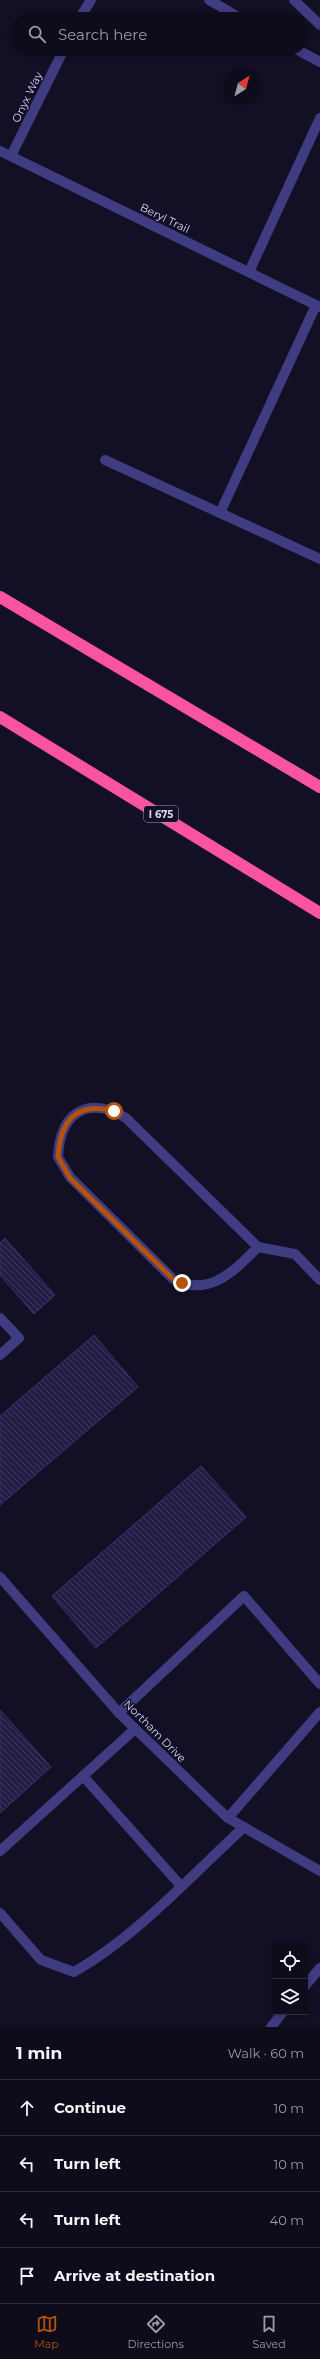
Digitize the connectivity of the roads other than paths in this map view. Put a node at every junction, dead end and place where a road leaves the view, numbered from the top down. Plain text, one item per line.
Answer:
1 (91, 0) edge
2 (209, 0) edge
3 (294, 0) edge
4 (83, 12) edge
5 (230, 12) edge
6 (306, 12) edge
7 (308, 13) edge
8 (320, 25) edge
9 (61, 56) edge
10 (308, 56) edge
11 (320, 62) edge
12 (320, 118) edge
13 (0, 151) edge
14 (11, 156) junction
15 (249, 272) junction
16 (318, 306) edge
17 (105, 460) dead end
18 (220, 513) junction
19 (320, 559) edge
20 (0, 597) edge
21 (0, 717) edge
22 (320, 787) edge
23 (320, 913) edge
24 (258, 1247) junction
25 (320, 1280) edge
26 (0, 1318) edge
27 (0, 1355) edge
28 (0, 1577) edge
29 (320, 1684) edge
30 (119, 1712) junction
31 (320, 1712) edge
32 (135, 1729) junction
33 (83, 1776) junction
34 (228, 1818) junction
35 (244, 1827) junction
36 (0, 1851) edge
37 (320, 1871) edge
38 (181, 1886) junction
39 (0, 1913) edge
40 (320, 1968) edge
41 (308, 1982) edge
42 (281, 2015) edge
43 (271, 2027) edge

1 - 4 street
2 - 5 street
3 - 6 street
7 - 8 street
9 - 14 street, Onyx Way
10 - 11 street
12 - 15 street
13 - 14 street, Beryl Trail
14 - 15 street, Beryl Trail
15 - 16 street, Beryl Trail
16 - 18 street
17 - 18 street
18 - 19 street
20 - 22 highway
21 - 23 highway, I 675
24 - 24 street
24 - 25 street
26 - 27 street
28 - 30 street, Northam Drive
29 - 30 street
30 - 32 street, Northam Drive
31 - 34 street
32 - 33 street
32 - 34 street, Northam Drive
33 - 36 street
33 - 38 street
34 - 35 street, Northam Drive
35 - 37 street, Northam Drive
35 - 38 street
38 - 39 street
40 - 41 street
42 - 43 street

